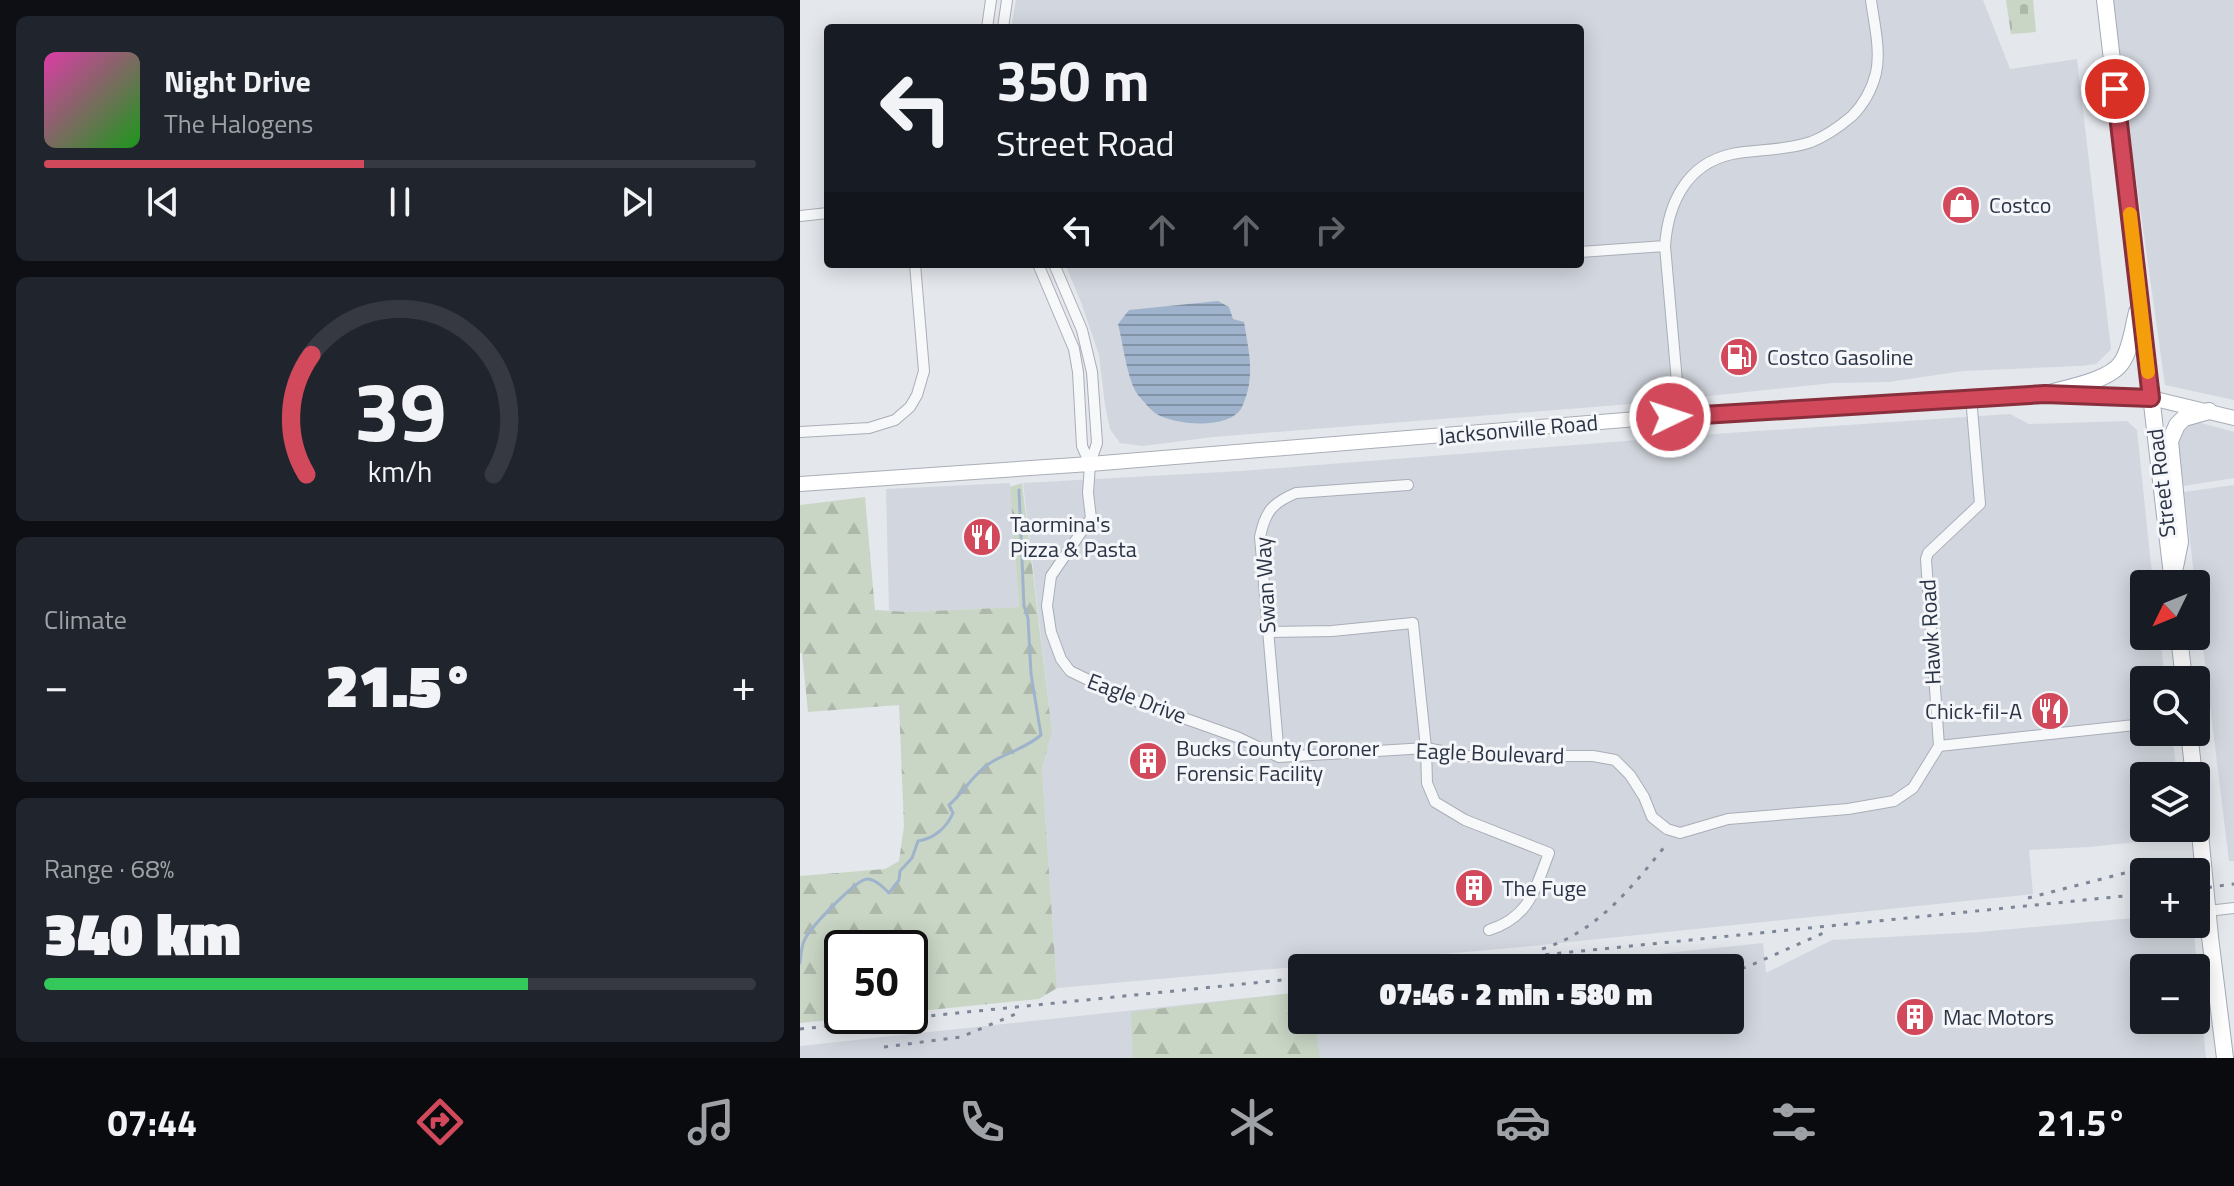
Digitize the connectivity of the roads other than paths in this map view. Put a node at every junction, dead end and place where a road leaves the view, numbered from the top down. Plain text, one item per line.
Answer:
1 (991, 0) edge
2 (1007, 0) edge
3 (1871, 0) edge
4 (2105, 0) edge
5 (988, 24) edge
6 (1004, 24) edge
7 (824, 213) edge
8 (800, 216) edge
9 (1665, 246) junction
10 (1584, 252) edge
11 (915, 268) edge
12 (1040, 268) edge
13 (1056, 268) edge
14 (2140, 299) junction
15 (2045, 394) junction
16 (1971, 397) junction
17 (2151, 398) junction
18 (2209, 411) junction
19 (1680, 416) junction
20 (2234, 418) edge
21 (800, 432) edge
22 (1090, 464) junction
23 (800, 484) edge
24 (1408, 485) dead end
25 (2172, 570) edge
26 (2175, 570) edge
27 (1267, 632) junction
28 (2130, 726) edge
29 (1939, 746) junction
30 (1426, 748) junction
31 (1279, 757) junction
32 (2234, 908) edge
33 (2210, 911) edge
34 (2210, 928) edge
35 (1489, 930) dead end
36 (2225, 1058) edge

1 - 5 street
2 - 6 street
3 - 9 street
4 - 14 main road, Street Road
7 - 8 street
9 - 10 street
9 - 19 street
11 - 21 street
12 - 22 street
13 - 22 street
14 - 15 main road
14 - 17 main road, Street Road
15 - 16 main road, Jacksonville Road
15 - 17 main road, Jacksonville Road
16 - 19 main road, Jacksonville Road
16 - 29 street, Hawk Road
17 - 18 main road, Jacksonville Road
17 - 25 main road, Street Road
18 - 20 main road, Jacksonville Road
18 - 26 main road
19 - 22 main road, Jacksonville Road
22 - 23 main road, Jacksonville Road
22 - 31 street, Eagle Drive
24 - 27 street, Swan Way
27 - 30 street
27 - 31 street, Swan Way
28 - 29 street
29 - 30 street, Eagle Boulevard
30 - 31 street, Eagle Boulevard
30 - 35 street
32 - 33 street
34 - 36 main road

